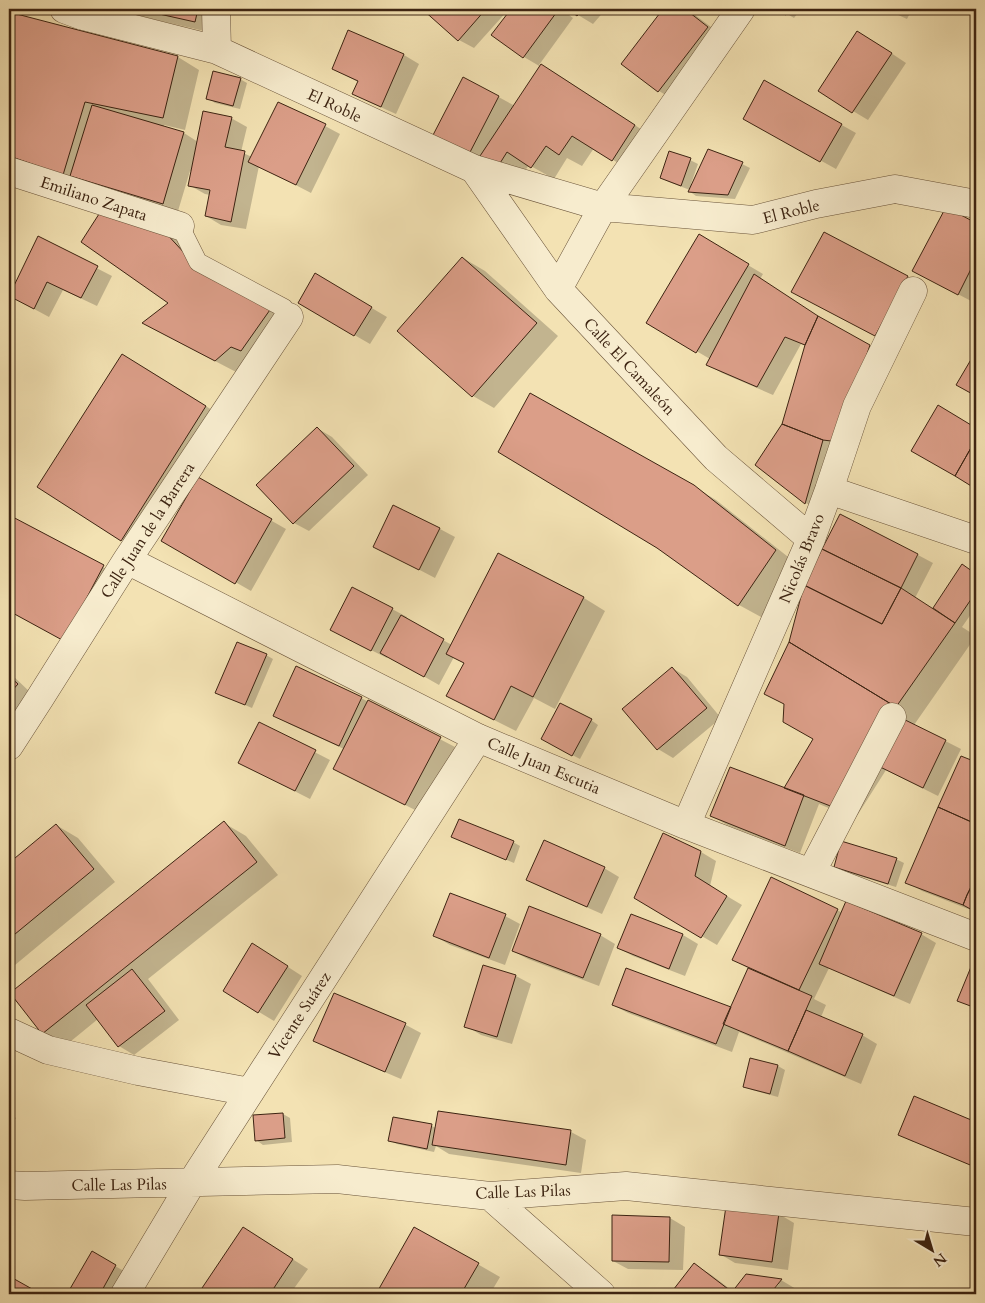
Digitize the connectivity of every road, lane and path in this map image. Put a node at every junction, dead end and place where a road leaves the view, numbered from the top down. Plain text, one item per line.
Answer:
1 (64, 9) edge
2 (216, 9) edge
3 (732, 12) edge
4 (217, 50) junction
5 (474, 170) junction
6 (9, 171) edge
7 (976, 204) edge
8 (603, 207) junction
9 (180, 226) joint
10 (558, 289) junction
11 (913, 291) dead end
12 (289, 317) joint
13 (829, 490) junction
14 (811, 539) junction
15 (976, 540) edge
16 (127, 560) junction
17 (892, 717) dead end
18 (478, 738) junction
19 (9, 746) edge
20 (686, 825) junction
21 (811, 873) junction
22 (976, 937) edge
23 (9, 1032) edge
24 (250, 1092) junction
25 (192, 1182) junction
26 (9, 1185) edge
27 (490, 1196) junction
28 (976, 1222) edge
29 (125, 1294) edge
30 (601, 1294) edge

1 - 4 street, El Roble
2 - 4 street
3 - 8 street
4 - 5 street, El Roble
5 - 8 street, El Roble
5 - 10 street, Calle El Camaleón
6 - 9 street, Emiliano Zapata
7 - 8 street, El Roble
8 - 10 street
9 - 12 lane
10 - 14 street, Calle El Camaleón
11 - 13 street, Nicolás Bravo
12 - 16 street, Calle Juan de la Barrera
13 - 14 street, Nicolás Bravo
13 - 15 street
14 - 20 street, Nicolás Bravo
16 - 18 street, Calle Juan Escutia
16 - 19 street, Calle Juan de la Barrera
17 - 21 street
18 - 20 street, Calle Juan Escutia
18 - 24 street, Vicente Suárez
20 - 21 street, Calle Juan Escutia
21 - 22 street, Calle Juan Escutia
23 - 24 street
24 - 25 street, Vicente Suárez
25 - 26 street, Calle Las Pilas
25 - 27 street, Calle Las Pilas
25 - 29 street, Vicente Suárez
27 - 28 street, Calle Las Pilas
27 - 30 street

